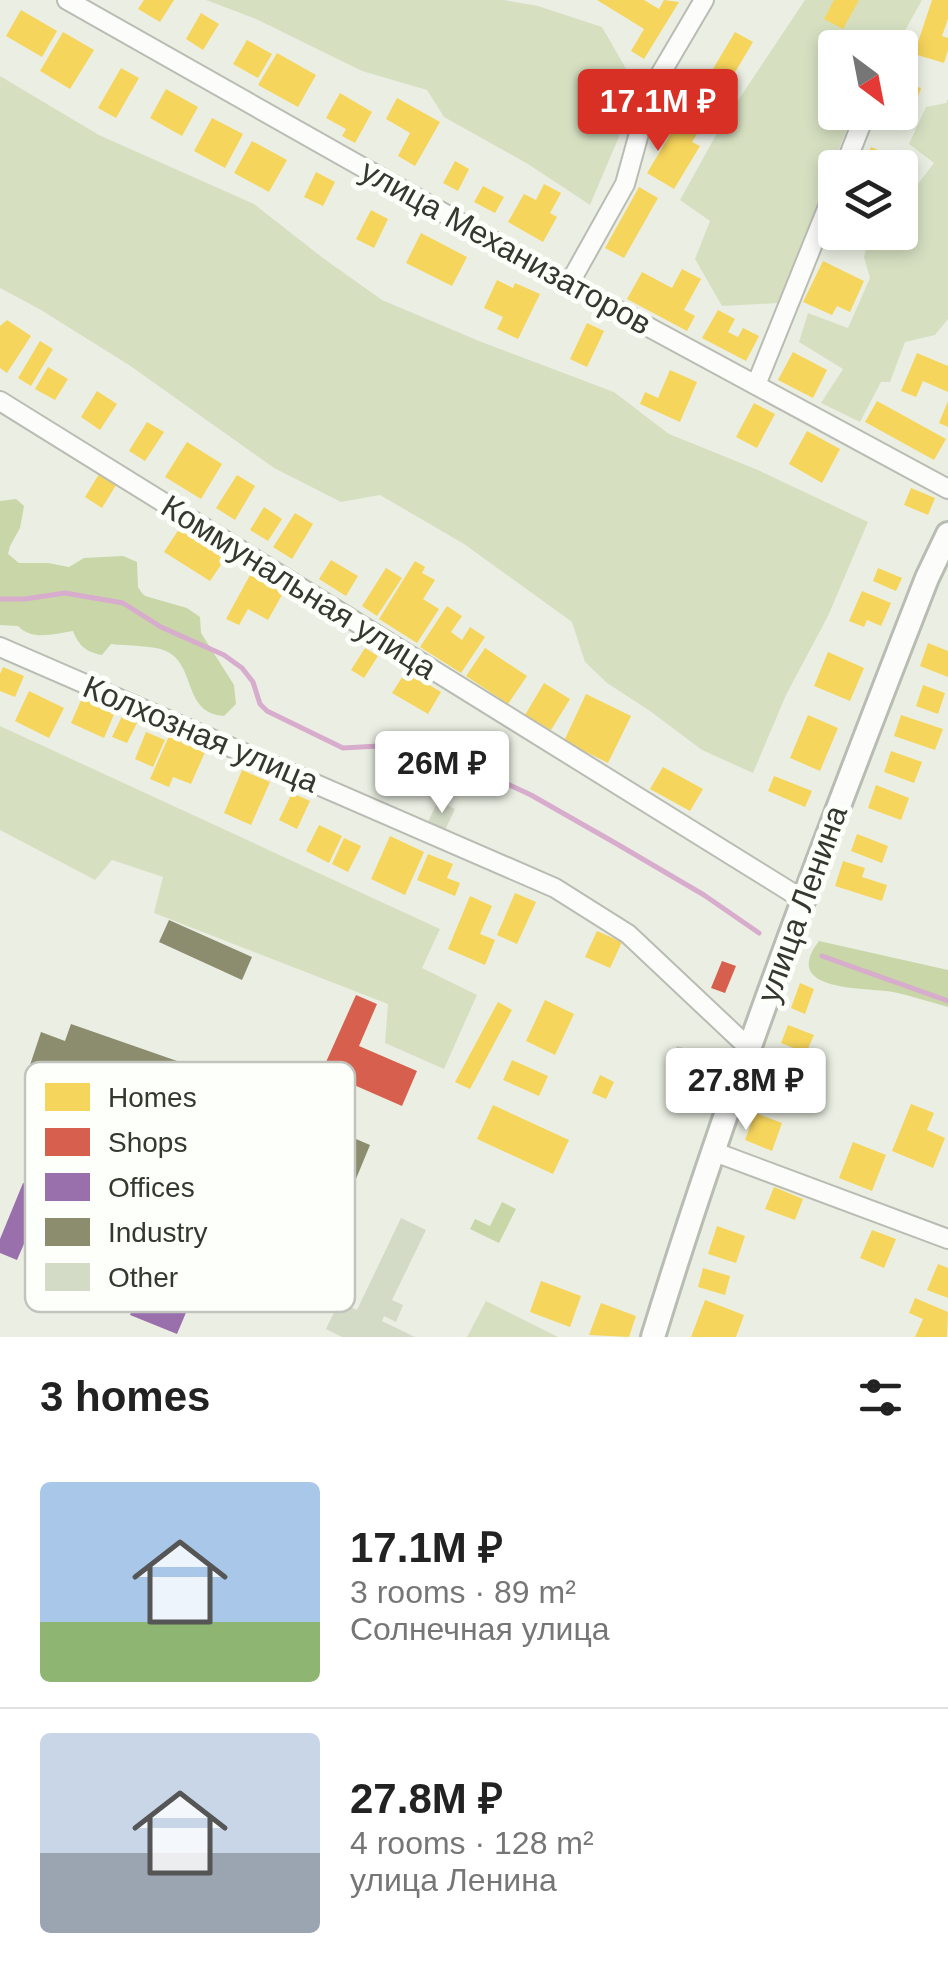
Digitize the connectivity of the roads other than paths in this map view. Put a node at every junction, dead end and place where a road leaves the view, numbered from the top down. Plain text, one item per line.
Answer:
1 (67, 0) edge
2 (704, 0) edge
3 (818, 232) edge
4 (570, 284) junction
5 (756, 385) junction
6 (0, 401) edge
7 (948, 489) edge
8 (948, 534) edge
9 (0, 647) edge
10 (802, 900) junction
11 (749, 1048) junction
12 (712, 1151) junction
13 (948, 1240) edge
14 (653, 1337) edge

1 - 4 street, улица Механизаторов
2 - 4 street
3 - 5 street
4 - 5 street, улица Механизаторов
5 - 7 street, улица Механизаторов
6 - 10 street, Коммунальная улица
8 - 10 street, улица Ленина
9 - 11 street, Колхозная улица
10 - 11 street, улица Ленина
11 - 12 street, улица Ленина
12 - 13 street
12 - 14 street, улица Ленина

